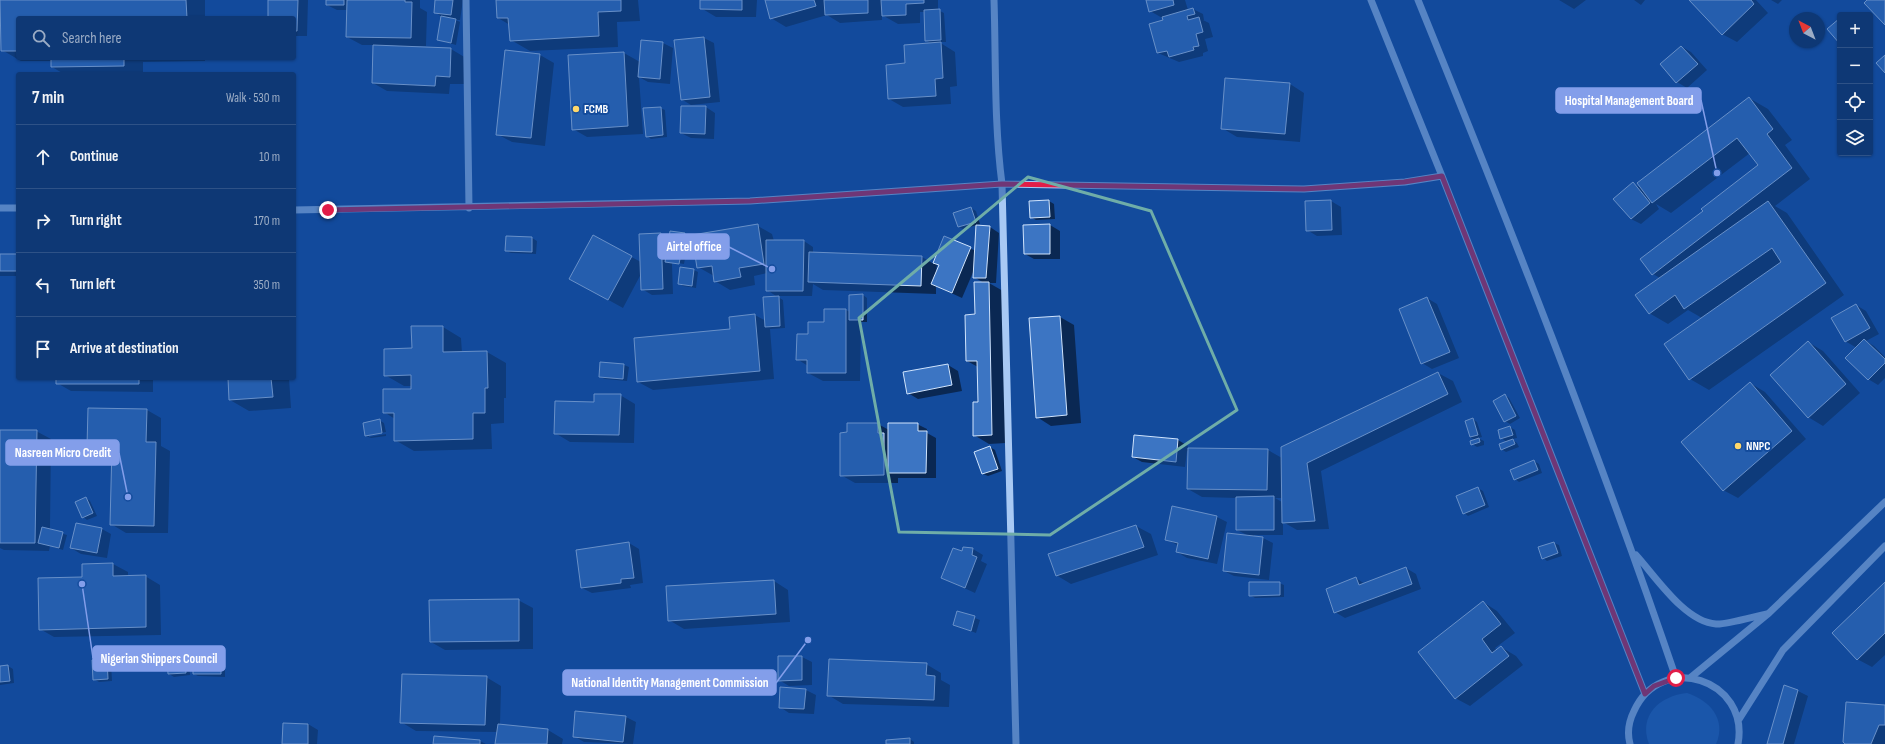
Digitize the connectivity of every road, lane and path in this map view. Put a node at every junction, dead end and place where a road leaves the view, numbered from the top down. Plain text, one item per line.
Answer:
1 (466, 0) edge
2 (994, 0) edge
3 (1371, 0) edge
4 (1418, 0) edge
5 (1442, 176) junction
6 (1002, 184) junction
7 (0, 208) edge
8 (16, 208) edge
9 (468, 208) junction
10 (296, 210) edge
11 (1885, 502) edge
12 (1885, 546) edge
13 (1634, 552) junction
14 (1769, 613) junction
15 (1676, 678) junction
16 (1690, 678) junction
17 (1645, 694) junction
18 (1738, 721) junction
19 (1629, 743) edge
20 (1016, 744) edge
21 (1738, 744) edge

1 - 9 street
2 - 6 street
3 - 5 street
4 - 13 street
5 - 6 street
5 - 17 street
6 - 9 street
6 - 20 street
7 - 8 street
9 - 10 street
11 - 14 street
12 - 18 street
13 - 14 street
13 - 15 street
14 - 16 street
15 - 16 street
15 - 17 street
16 - 18 street
17 - 19 street
18 - 21 street

